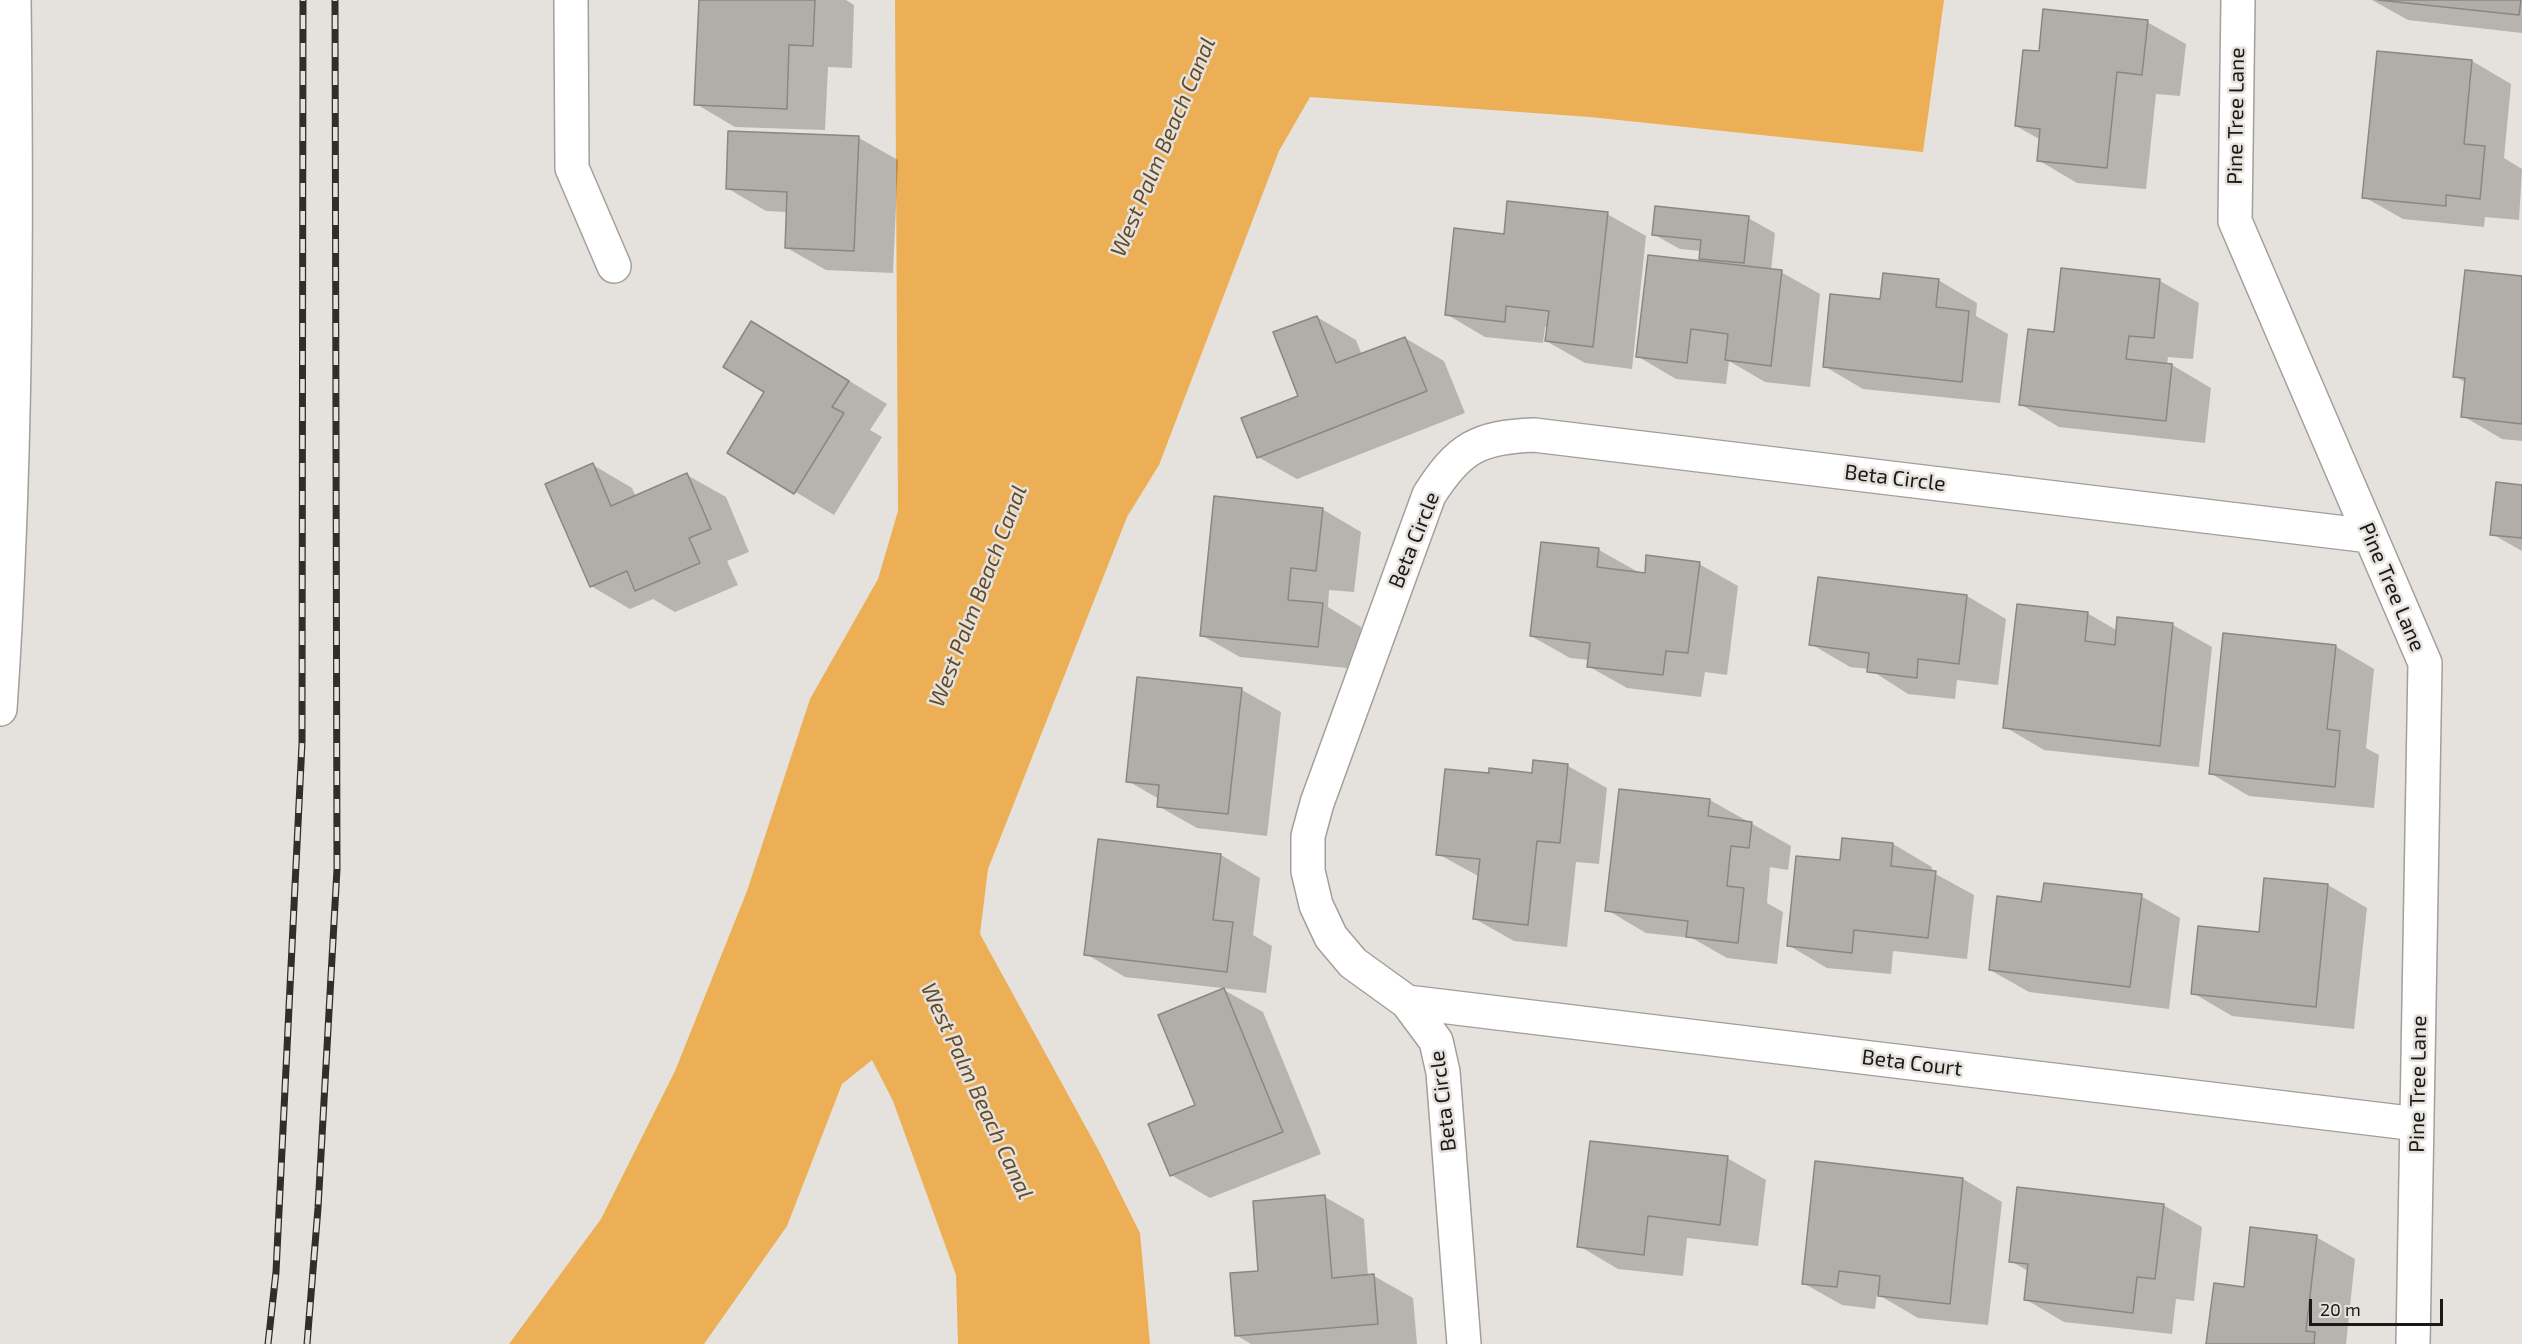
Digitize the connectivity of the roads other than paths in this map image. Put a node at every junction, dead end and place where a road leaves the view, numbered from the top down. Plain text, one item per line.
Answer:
1 (14, 0) edge
2 (571, 0) edge
3 (2238, 0) edge
4 (614, 266) dead end
5 (2370, 536) junction
6 (0, 709) edge
7 (1407, 1002) junction
8 (2417, 1124) junction
9 (1464, 1344) edge
10 (2413, 1344) edge

1 - 6 main road
2 - 4 main road
3 - 5 main road, Pine Tree Lane
5 - 7 main road, Beta Circle
5 - 8 main road, Pine Tree Lane
7 - 8 main road, Beta Court
7 - 9 main road, Beta Circle
8 - 10 main road, Pine Tree Lane

